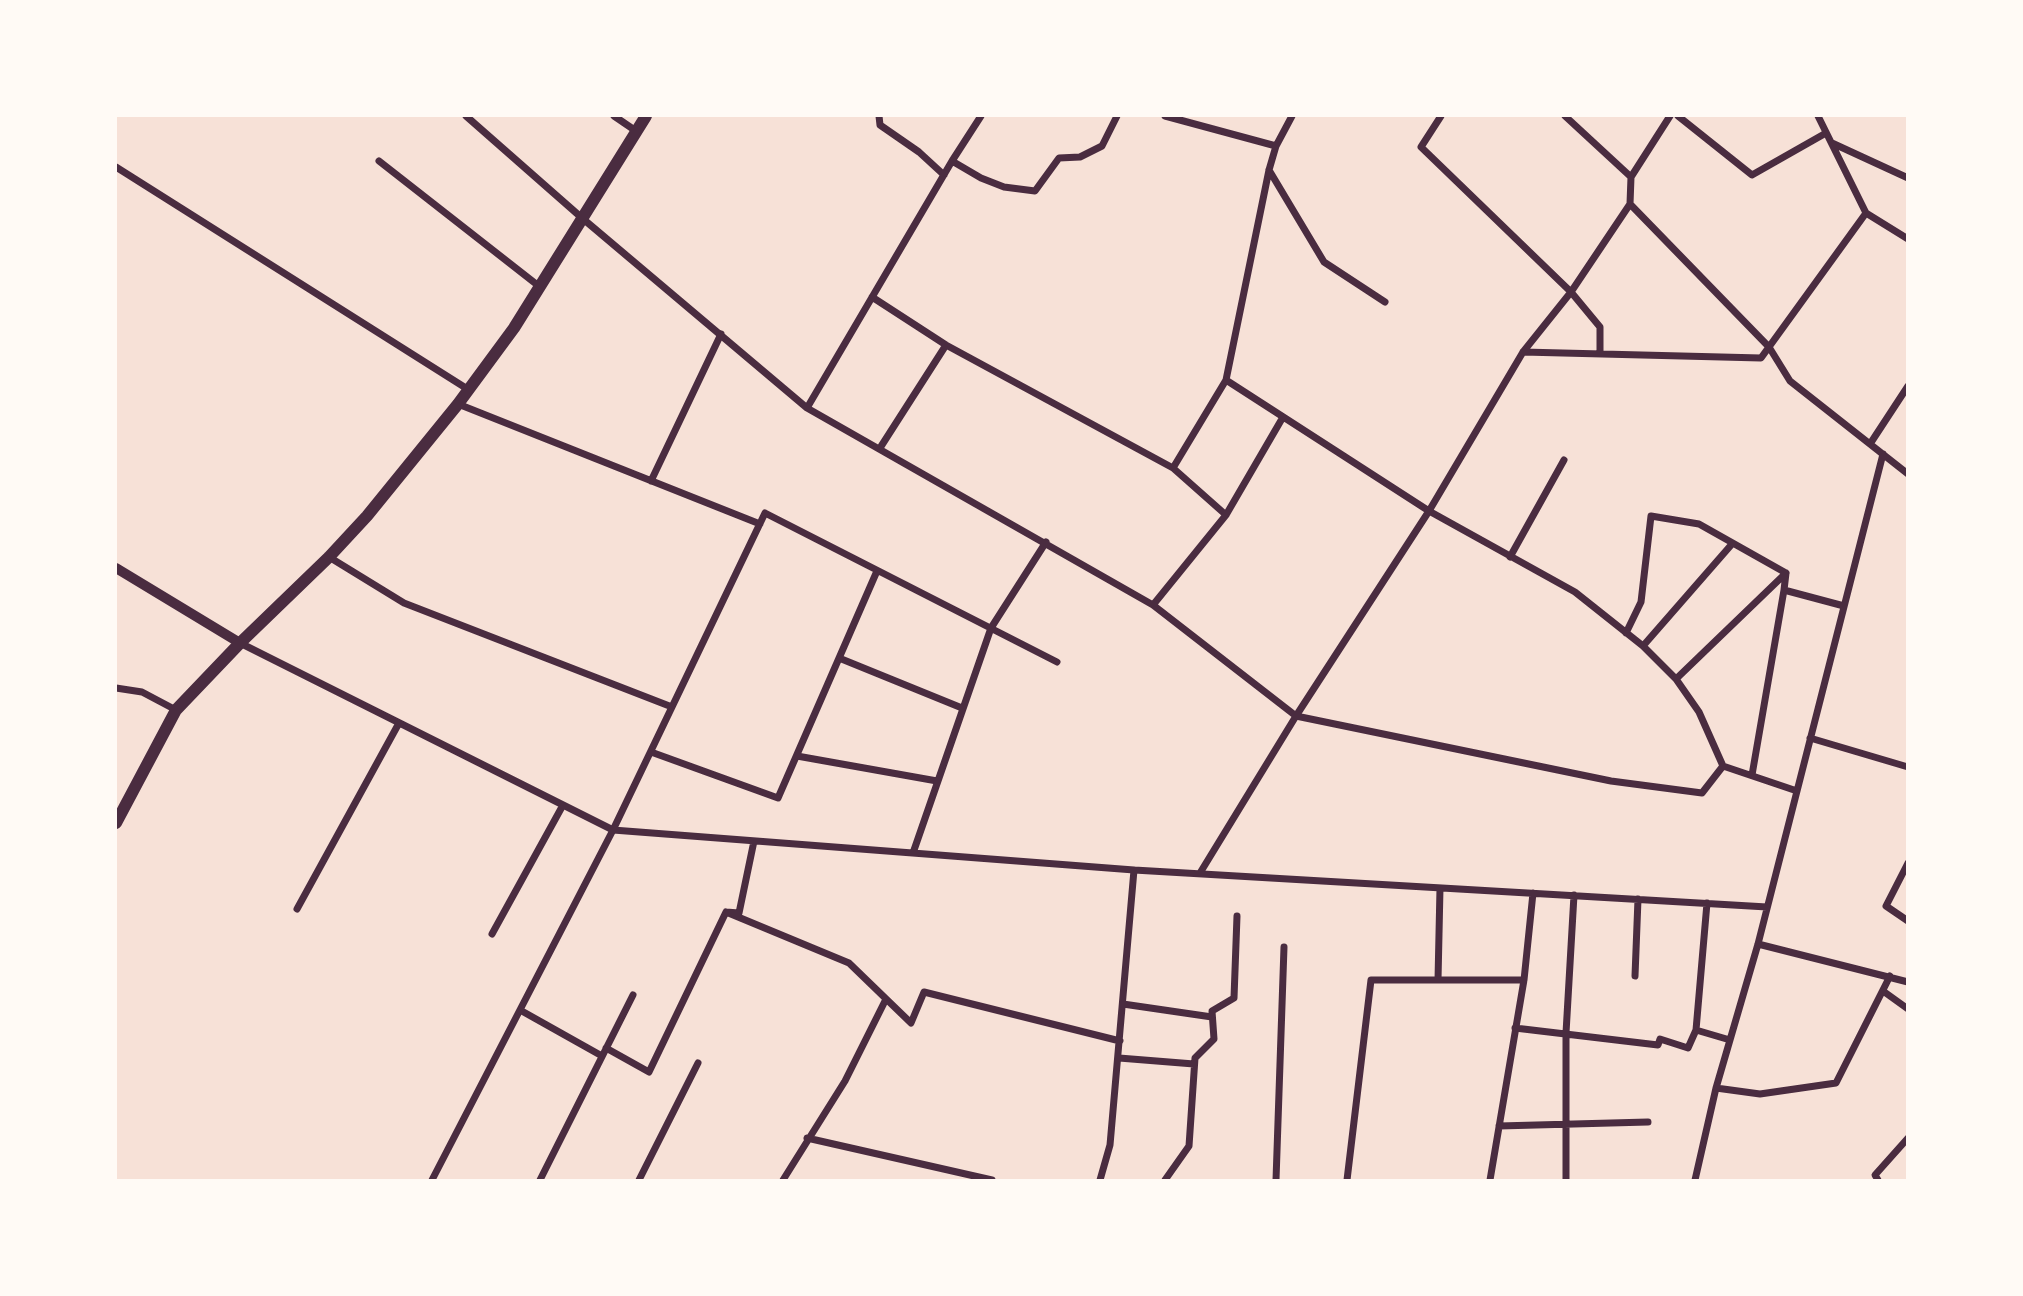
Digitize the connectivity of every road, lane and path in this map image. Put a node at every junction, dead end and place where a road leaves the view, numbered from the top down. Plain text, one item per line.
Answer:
1 (466, 116) edge
2 (614, 116) edge
3 (646, 116) edge
4 (879, 116) edge
5 (981, 116) edge
6 (1117, 116) edge
7 (1165, 116) edge
8 (1292, 116) edge
9 (1441, 116) edge
10 (1565, 116) edge
11 (1670, 116) edge
12 (1678, 116) edge
13 (1818, 116) edge
14 (636, 131) junction
15 (1826, 133) junction
16 (1831, 142) junction
17 (1276, 146) junction
18 (379, 161) dead end
19 (952, 161) junction
20 (116, 167) edge
21 (1269, 170) junction
22 (944, 174) junction
23 (1631, 177) junction
24 (1908, 178) edge
25 (1630, 204) junction
26 (1866, 213) junction
27 (582, 218) junction
28 (1908, 239) edge
29 (540, 287) junction
30 (1571, 292) junction
31 (872, 296) junction
32 (1385, 302) dead end
33 (721, 334) junction
34 (946, 345) junction
35 (1769, 348) junction
36 (1523, 352) junction
37 (1600, 354) junction
38 (1226, 380) junction
39 (1908, 386) edge
40 (469, 390) junction
41 (458, 404) junction
42 (807, 408) junction
43 (1283, 417) junction
44 (1870, 444) junction
45 (880, 448) junction
46 (1883, 454) junction
47 (1564, 460) dead end
48 (1172, 468) junction
49 (1908, 474) edge
50 (651, 481) junction
51 (1429, 511) junction
52 (1226, 515) junction
53 (760, 524) junction
54 (1046, 542) junction
55 (1732, 544) junction
56 (1510, 556) junction
57 (329, 557) junction
58 (116, 568) edge
59 (877, 570) junction
60 (1786, 573) junction
61 (1784, 590) junction
62 (1153, 605) junction
63 (1844, 606) junction
64 (990, 628) junction
65 (1626, 633) junction
66 (240, 643) junction
67 (1643, 646) junction
68 (839, 658) junction
69 (1057, 662) dead end
70 (1676, 680) junction
71 (116, 688) edge
72 (672, 707) junction
73 (962, 708) junction
74 (176, 710) junction
75 (1296, 716) junction
76 (399, 723) junction
77 (1810, 738) junction
78 (651, 752) junction
79 (797, 756) junction
80 (1723, 766) junction
81 (1908, 768) edge
82 (1752, 775) junction
83 (937, 781) junction
84 (1797, 791) junction
85 (563, 805) junction
86 (116, 823) edge
87 (613, 830) junction
88 (754, 841) junction
89 (914, 853) junction
90 (1908, 863) edge
91 (1134, 870) junction
92 (1200, 873) junction
93 (1440, 888) junction
94 (1533, 893) junction
95 (1574, 895) junction
96 (1639, 899) junction
97 (1707, 903) junction
98 (1767, 907) junction
99 (297, 909) dead end
100 (726, 912) junction
101 (1237, 916) dead end
102 (1908, 921) edge
103 (492, 934) dead end
104 (1758, 944) junction
105 (1284, 947) dead end
106 (1635, 976) dead end
107 (1890, 976) junction
108 (1438, 980) junction
109 (1524, 981) junction
110 (1908, 982) edge
111 (1883, 991) junction
112 (632, 995) dead end
113 (886, 999) junction
114 (1123, 1004) junction
115 (1908, 1009) edge
116 (520, 1010) junction
117 (1212, 1017) junction
118 (1515, 1028) junction
119 (1696, 1030) junction
120 (1566, 1033) junction
121 (1730, 1040) junction
122 (1120, 1041) junction
123 (604, 1052) junction
124 (1119, 1058) junction
125 (698, 1063) dead end
126 (1194, 1064) junction
127 (1716, 1088) junction
128 (1648, 1122) dead end
129 (1566, 1124) junction
130 (1499, 1126) junction
131 (807, 1138) junction
132 (1908, 1138) edge
133 (432, 1181) edge
134 (540, 1181) edge
135 (639, 1181) edge
136 (783, 1181) edge
137 (992, 1181) edge
138 (1100, 1181) edge
139 (1165, 1181) edge
140 (1276, 1181) edge
141 (1347, 1181) edge
142 (1490, 1181) edge
143 (1566, 1181) edge
144 (1695, 1181) edge
145 (1878, 1181) edge

1 - 27 street
2 - 14 street
3 - 14 main road
4 - 22 street
5 - 19 street
6 - 19 street
7 - 17 street
8 - 17 street
9 - 30 street
10 - 23 street
11 - 23 street
12 - 15 street
13 - 15 street
14 - 27 main road
15 - 16 street
16 - 24 street
16 - 26 street
17 - 21 street
18 - 29 street
19 - 22 street
20 - 40 street
21 - 32 street
21 - 38 street
22 - 31 street
23 - 25 street
25 - 30 street
25 - 35 street
26 - 28 street
26 - 35 street
27 - 29 main road
27 - 33 street
29 - 40 main road
30 - 36 street
30 - 37 street
31 - 34 street
31 - 42 street
33 - 42 street
33 - 50 street
34 - 45 street
34 - 48 street
35 - 37 street
35 - 44 street
36 - 37 street
36 - 51 street
38 - 43 street
38 - 48 street
39 - 44 street
40 - 41 main road
41 - 50 street
41 - 57 main road
42 - 45 street
43 - 51 street
43 - 52 street
44 - 46 street
45 - 54 street
46 - 49 street
46 - 63 street
47 - 56 street
48 - 52 street
50 - 53 street
51 - 56 street
51 - 75 street
52 - 62 street
53 - 59 street
53 - 72 street
54 - 62 street
54 - 64 street
55 - 60 street
55 - 65 street
55 - 67 street
56 - 65 street
57 - 66 main road
57 - 72 street
58 - 66 street
59 - 64 street
59 - 68 street
60 - 61 street
60 - 70 street
61 - 63 street
61 - 82 street
62 - 75 street
63 - 77 street
64 - 69 street
64 - 73 street
65 - 67 street
66 - 74 main road
66 - 76 street
67 - 70 street
68 - 73 street
68 - 79 street
70 - 80 street
71 - 74 street
72 - 78 street
73 - 83 street
74 - 86 main road
75 - 80 street
75 - 92 street
76 - 85 street
76 - 99 street
77 - 81 street
77 - 84 street
78 - 79 street
78 - 87 street
79 - 83 street
80 - 82 street
82 - 84 street
83 - 89 street
84 - 98 street
85 - 87 street
85 - 103 street
87 - 88 street
87 - 116 street
88 - 89 street
88 - 100 street
89 - 91 street
90 - 102 street
91 - 92 street
91 - 114 street
92 - 93 street
93 - 94 street
93 - 108 street
94 - 95 street
94 - 109 street
95 - 96 street
95 - 120 street
96 - 97 street
96 - 106 street
97 - 98 street
97 - 119 street
98 - 104 street
100 - 113 street
100 - 123 street
101 - 117 street
104 - 107 street
104 - 121 street
105 - 140 street
107 - 110 street
107 - 111 street
108 - 109 street
108 - 141 street
109 - 118 street
111 - 115 street
111 - 127 street
112 - 123 street
113 - 122 street
113 - 131 street
114 - 117 street
114 - 122 street
116 - 123 street
116 - 133 street
117 - 126 street
118 - 120 street
118 - 130 street
119 - 120 street
119 - 121 street
120 - 129 street
121 - 127 street
122 - 124 street
123 - 134 street
124 - 126 street
124 - 138 street
125 - 135 street
126 - 139 street
127 - 144 street
128 - 129 street
129 - 130 street
129 - 143 street
130 - 142 street
131 - 136 street
131 - 137 street
132 - 145 street

